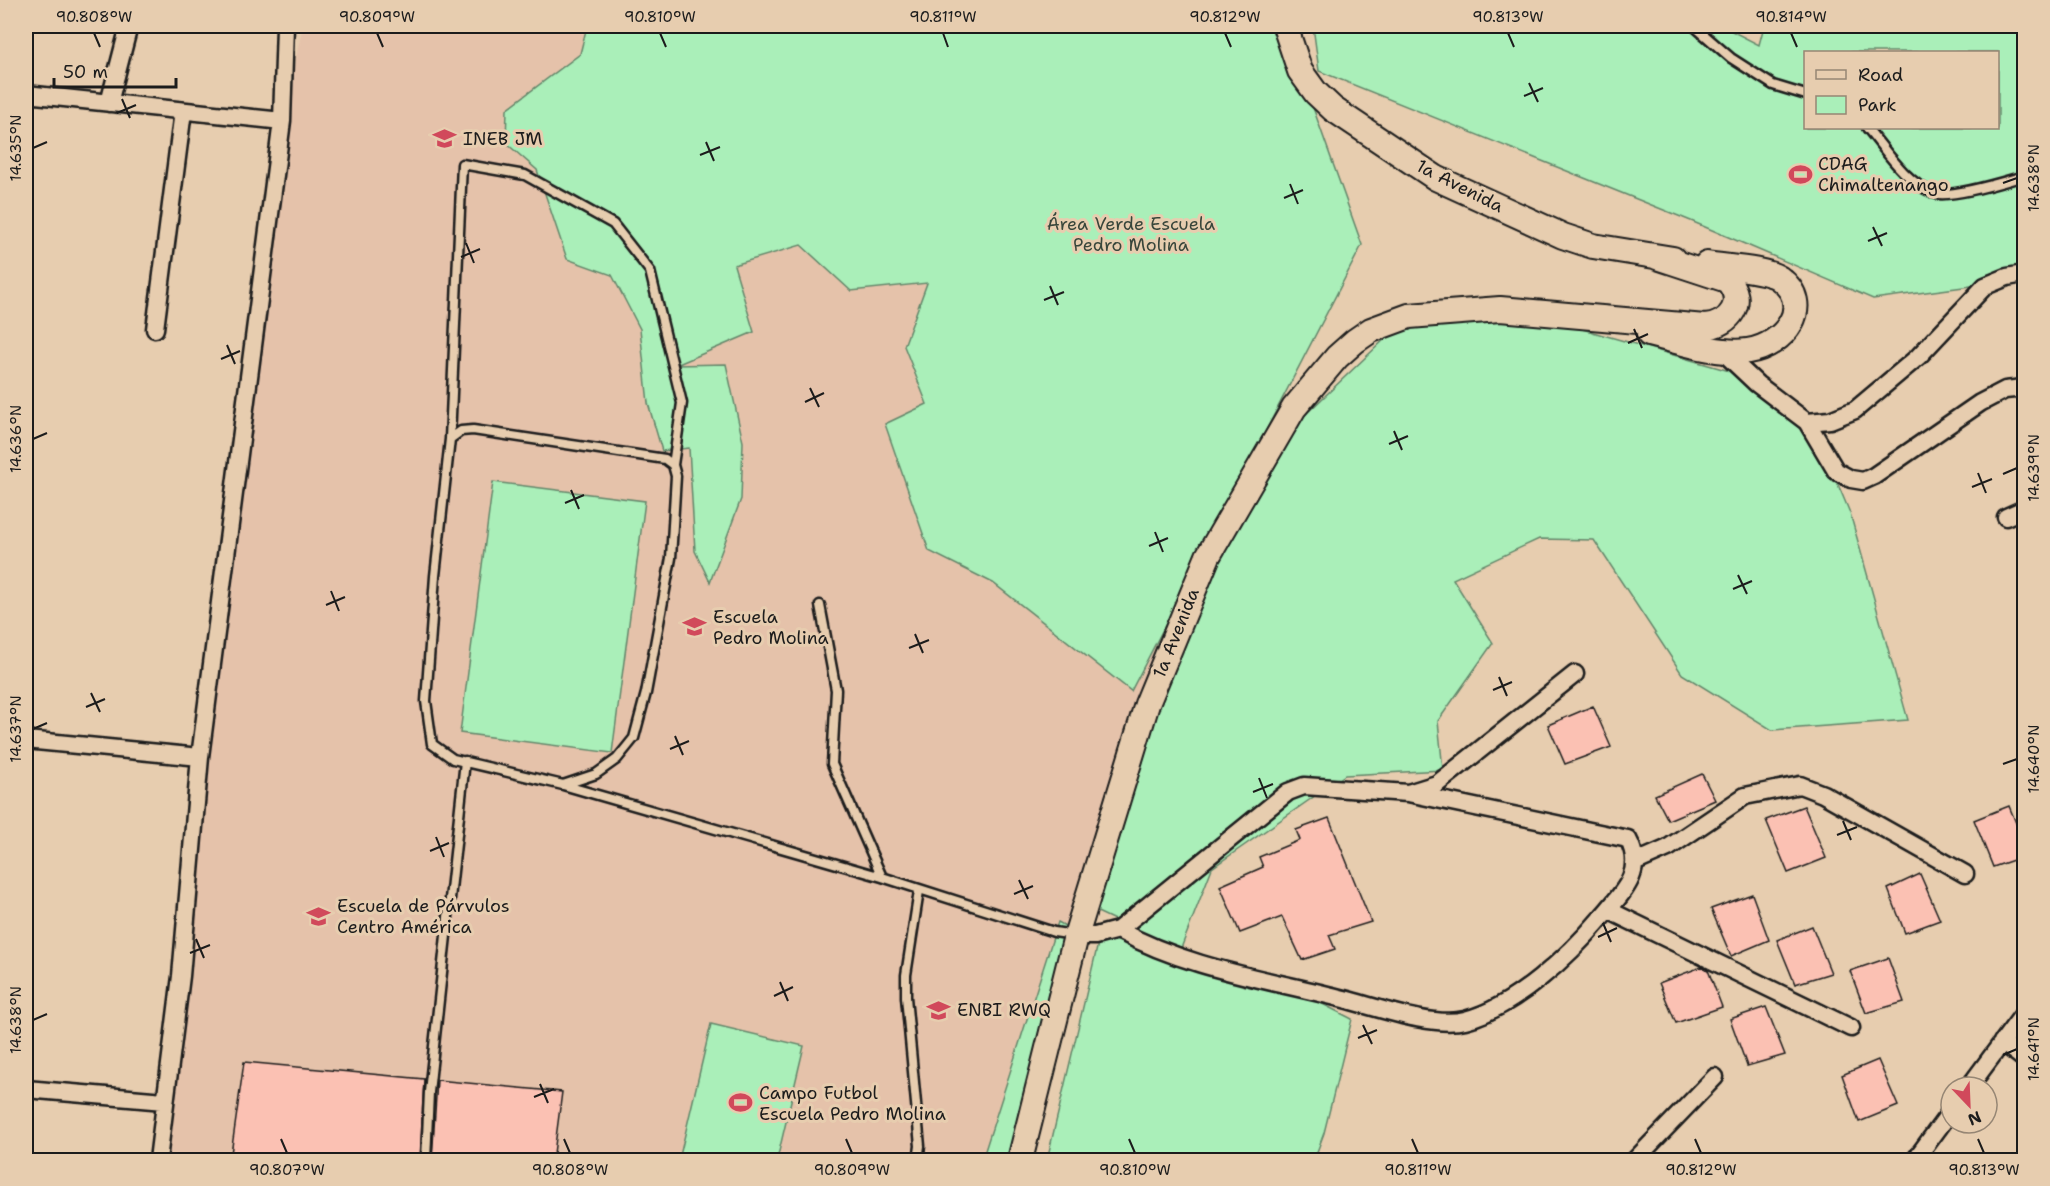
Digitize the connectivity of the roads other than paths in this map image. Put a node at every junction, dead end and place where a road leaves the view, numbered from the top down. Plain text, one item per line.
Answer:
1 (129, 26) edge
2 (285, 26) edge
3 (1285, 26) edge
4 (1694, 26) edge
5 (26, 94) edge
6 (1804, 94) edge
7 (109, 103) junction
8 (183, 111) junction
9 (282, 121) junction
10 (1868, 129) edge
11 (2025, 176) edge
12 (1657, 257) junction
13 (2025, 274) edge
14 (1554, 314) junction
15 (155, 329) dead end
16 (1721, 350) junction
17 (2025, 388) edge
18 (1807, 422) junction
19 (450, 439) junction
20 (673, 465) junction
21 (2025, 509) edge
22 (2006, 517) dead end
23 (820, 605) dead end
24 (1575, 674) dead end
25 (26, 740) edge
26 (200, 757) junction
27 (465, 761) junction
28 (563, 785) junction
29 (1408, 793) junction
30 (1634, 862) junction
31 (1965, 874) dead end
32 (882, 877) junction
33 (919, 891) junction
34 (1608, 910) junction
35 (1118, 930) junction
36 (1076, 936) junction
37 (2025, 1013) edge
38 (1851, 1028) dead end
39 (2002, 1042) junction
40 (2025, 1059) edge
41 (1978, 1075) edge
42 (1715, 1077) dead end
43 (26, 1089) edge
44 (165, 1101) junction
45 (1939, 1128) edge
46 (158, 1161) edge
47 (426, 1161) edge
48 (918, 1161) edge
49 (1020, 1161) edge
50 (1635, 1161) edge
51 (1915, 1161) edge

1 - 7 street
2 - 9 street
3 - 12 main road, 1a Avenida
4 - 6 lane
5 - 7 street
7 - 8 street
8 - 9 street
8 - 15 street
9 - 26 street
10 - 11 lane
12 - 14 main road, 1a Avenida
12 - 16 main road, 1a Avenida
13 - 18 street
14 - 16 main road, 1a Avenida
14 - 36 main road, 1a Avenida
16 - 18 street
17 - 18 street
19 - 20 lane
19 - 20 lane
19 - 27 lane
20 - 28 lane
21 - 22 street
23 - 32 lane
24 - 29 street
25 - 26 street
26 - 44 street
27 - 28 lane
27 - 47 lane
28 - 32 lane
29 - 30 street
29 - 35 street
30 - 31 street
30 - 34 street
32 - 33 lane
33 - 36 lane
33 - 48 lane
34 - 35 street
34 - 38 street
35 - 36 street
36 - 49 main road, 1a Avenida
37 - 39 street
39 - 40 street
39 - 41 street
42 - 50 street
43 - 44 street
44 - 46 street
45 - 51 street

